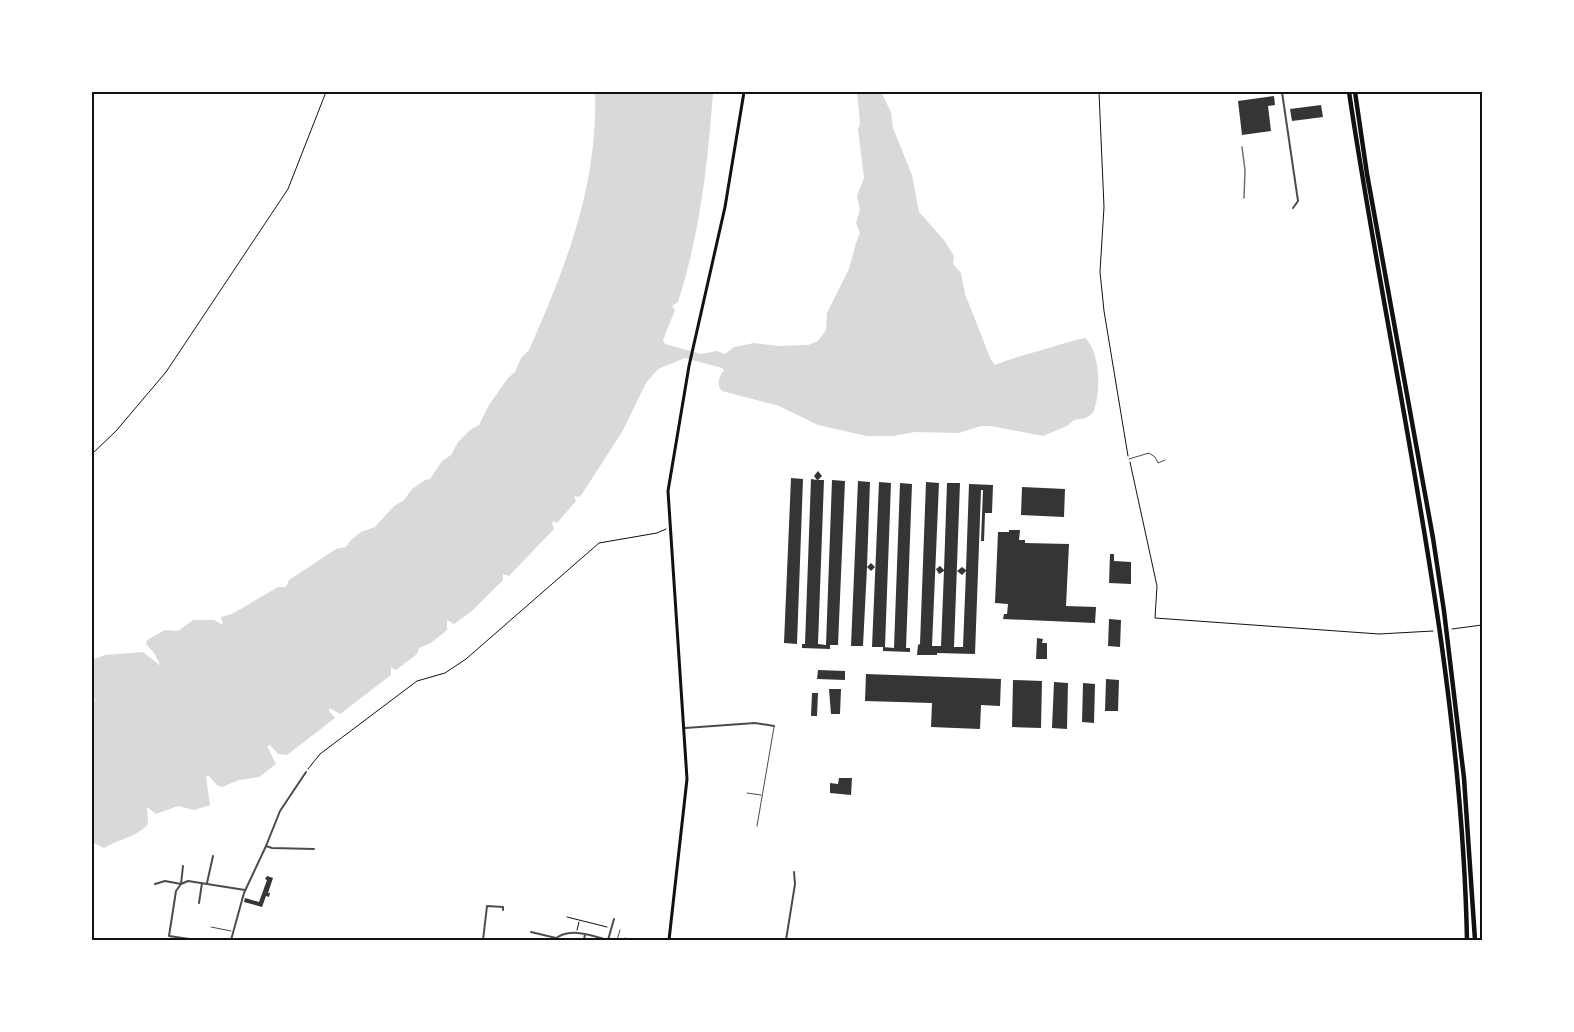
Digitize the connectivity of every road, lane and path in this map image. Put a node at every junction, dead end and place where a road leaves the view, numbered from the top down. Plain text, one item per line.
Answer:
1 (326, 92) edge
2 (744, 92) edge
3 (1099, 92) edge
4 (1282, 92) edge
5 (1349, 92) edge
6 (1355, 92) edge
7 (1293, 208) dead end
8 (92, 454) edge
9 (1129, 459) junction
10 (1165, 460) dead end
11 (668, 529) junction
12 (1482, 625) edge
13 (1456, 628) dead end
14 (1431, 631) dead end
15 (774, 726) joint
16 (683, 728) junction
17 (306, 772) joint
18 (747, 793) dead end
19 (763, 796) junction
20 (758, 826) dead end
21 (266, 846) junction
22 (314, 849) dead end
23 (213, 856) dead end
24 (183, 866) dead end
25 (794, 872) dead end
26 (202, 883) junction
27 (155, 884) dead end
28 (181, 884) junction
29 (207, 884) junction
30 (245, 890) junction
31 (199, 903) dead end
32 (502, 910) dead end
33 (567, 916) dead end
34 (579, 920) junction
35 (614, 920) dead end
36 (211, 927) dead end
37 (612, 928) junction
38 (620, 930) dead end
39 (233, 931) junction
40 (531, 932) dead end
41 (576, 932) junction
42 (585, 934) junction
43 (555, 939) edge
44 (196, 940) edge
45 (231, 940) edge
46 (483, 940) edge
47 (584, 940) edge
48 (608, 940) edge
49 (617, 940) edge
50 (669, 940) edge
51 (786, 940) edge
52 (1467, 940) edge
53 (1475, 940) edge

1 - 8 path
2 - 11 main road
3 - 9 path
4 - 7 street
5 - 52 highway
6 - 53 highway
9 - 10 lane
9 - 14 path
11 - 16 main road
11 - 17 path
12 - 13 path
15 - 16 street
15 - 19 lane
16 - 50 main road
17 - 21 street
18 - 19 lane
19 - 20 lane
21 - 22 street
21 - 30 street
23 - 29 street
24 - 28 street
25 - 51 street
26 - 28 street
26 - 29 street
26 - 31 street
27 - 28 street
28 - 44 street
29 - 30 street
30 - 39 street
32 - 46 street
33 - 34 path
34 - 37 path
34 - 41 path
35 - 37 street
36 - 39 lane
37 - 48 street
38 - 49 lane
39 - 45 street
40 - 43 street
41 - 42 street
41 - 43 street
42 - 47 street
42 - 48 street

